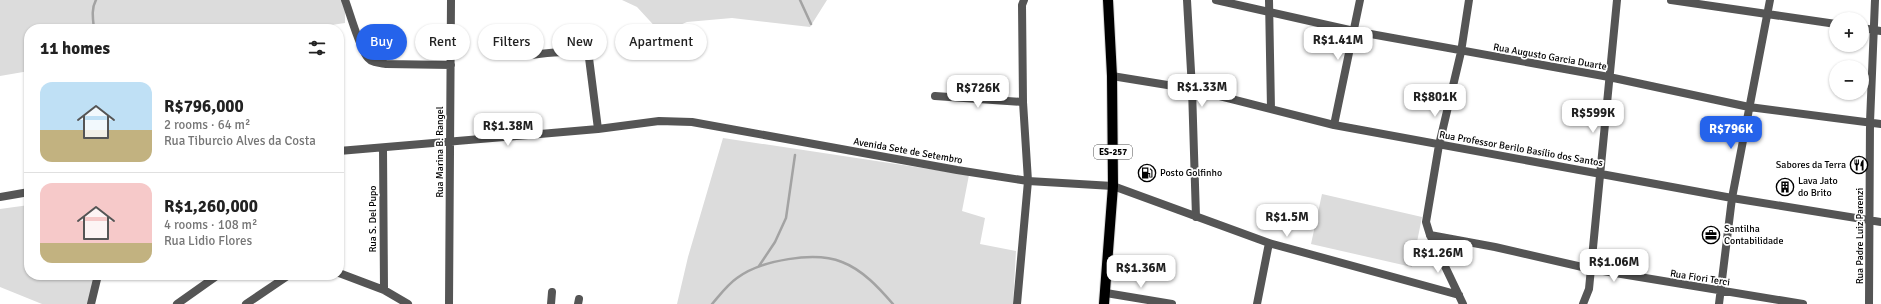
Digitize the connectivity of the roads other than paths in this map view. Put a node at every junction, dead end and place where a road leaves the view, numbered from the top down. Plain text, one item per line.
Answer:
1 (345, 0) edge
2 (451, 0) edge
3 (1024, 0) edge
4 (1108, 0) edge
5 (1187, 0) edge
6 (1216, 0) edge
7 (1269, 0) edge
8 (1360, 0) edge
9 (1469, 0) edge
10 (1617, 0) edge
11 (1671, 0) edge
12 (1770, 0) edge
13 (1875, 0) edge
14 (1269, 13) junction
15 (1768, 13) junction
16 (1829, 23) edge
17 (1878, 30) edge
18 (1354, 31) junction
19 (1461, 52) junction
20 (544, 54) edge
21 (451, 65) junction
22 (1112, 76) junction
23 (1608, 77) junction
24 (1192, 89) junction
25 (935, 96) dead end
26 (1023, 102) junction
27 (1749, 107) junction
28 (1271, 109) junction
29 (1870, 122) junction
30 (1881, 124) edge
31 (1334, 126) junction
32 (598, 129) junction
33 (451, 142) junction
34 (1439, 144) junction
35 (383, 148) junction
36 (344, 151) edge
37 (1599, 174) junction
38 (1028, 180) junction
39 (1113, 186) junction
40 (24, 193) edge
41 (0, 197) edge
42 (1732, 198) junction
43 (1196, 216) junction
44 (1870, 221) junction
45 (1881, 222) edge
46 (1430, 235) junction
47 (1269, 243) junction
48 (1591, 269) junction
49 (344, 275) edge
50 (97, 280) edge
51 (211, 280) edge
52 (282, 280) edge
53 (384, 290) junction
54 (1721, 291) junction
55 (552, 292) dead end
56 (1106, 294) junction
57 (1459, 295) junction
58 (91, 304) edge
59 (179, 304) edge
60 (246, 304) edge
61 (408, 304) edge
62 (449, 304) edge
63 (551, 304) edge
64 (1018, 304) edge
65 (1104, 304) edge
66 (1172, 304) edge
67 (1257, 304) edge
68 (1463, 304) edge
69 (1583, 304) edge
70 (1719, 304) edge
71 (1802, 304) edge
72 (1869, 304) edge

1 - 21 street
2 - 21 street, Rua Marina B. Rangel
3 - 26 street
4 - 22 main road, ES-257
5 - 24 street
6 - 14 street, Rua Augusto Garcia Duarte
7 - 14 street
8 - 18 street
9 - 19 street
10 - 23 street
11 - 15 street
12 - 15 street
13 - 17 street, Rua Padre Luiz Parenzi
14 - 18 street, Rua Augusto Garcia Duarte
14 - 28 street
15 - 16 street
15 - 27 street
17 - 29 street, Rua Padre Luiz Parenzi
18 - 19 street, Rua Augusto Garcia Duarte
18 - 31 street
19 - 23 street, Rua Augusto Garcia Duarte
19 - 34 street
20 - 32 street
21 - 33 street, Rua Marina B. Rangel
22 - 24 street, Rua Professor Berilo Basílio dos Santos
22 - 39 main road, ES-257
23 - 27 street, Rua Augusto Garcia Duarte
23 - 37 street
24 - 28 street, Rua Professor Berilo Basílio dos Santos
24 - 43 street
25 - 26 street
26 - 38 street
27 - 29 street, Rua Augusto Garcia Duarte
27 - 42 street
28 - 31 street, Rua Professor Berilo Basílio dos Santos
29 - 30 street, Rua Augusto Garcia Duarte
29 - 44 street, Rua Padre Luiz Parenzi
31 - 34 street, Rua Professor Berilo Basílio dos Santos
32 - 33 street, Avenida Sete de Setembro
32 - 38 street, Avenida Sete de Setembro
33 - 35 street, Avenida Sete de Setembro
33 - 62 street, Rua Marina B. Rangel
34 - 37 street, Rua Professor Berilo Basílio dos Santos
34 - 46 street
35 - 36 street, Avenida Sete de Setembro
35 - 53 street, Rua S. Del Pupo
37 - 42 street, Rua Professor Berilo Basílio dos Santos
37 - 48 street
38 - 39 street, Avenida Sete de Setembro
38 - 64 street
39 - 43 street, Avenida Sete de Setembro
39 - 56 main road, ES-257
40 - 41 street
42 - 44 street, Rua Professor Berilo Basílio dos Santos
42 - 54 street
43 - 47 street, Avenida Sete de Setembro
44 - 45 street, Rua Professor Berilo Basílio dos Santos
44 - 72 street, Rua Padre Luiz Parenzi
46 - 48 street, Rua Fiori Terci
46 - 57 street
47 - 57 street, Avenida Sete de Setembro
47 - 67 street
48 - 54 street, Rua Fiori Terci
48 - 69 street
49 - 53 street
50 - 58 street
51 - 59 street
52 - 60 street
53 - 61 street
54 - 70 street
54 - 71 street, Rua Fiori Terci
55 - 63 street
56 - 65 main road, ES-257
56 - 66 street
57 - 68 street

